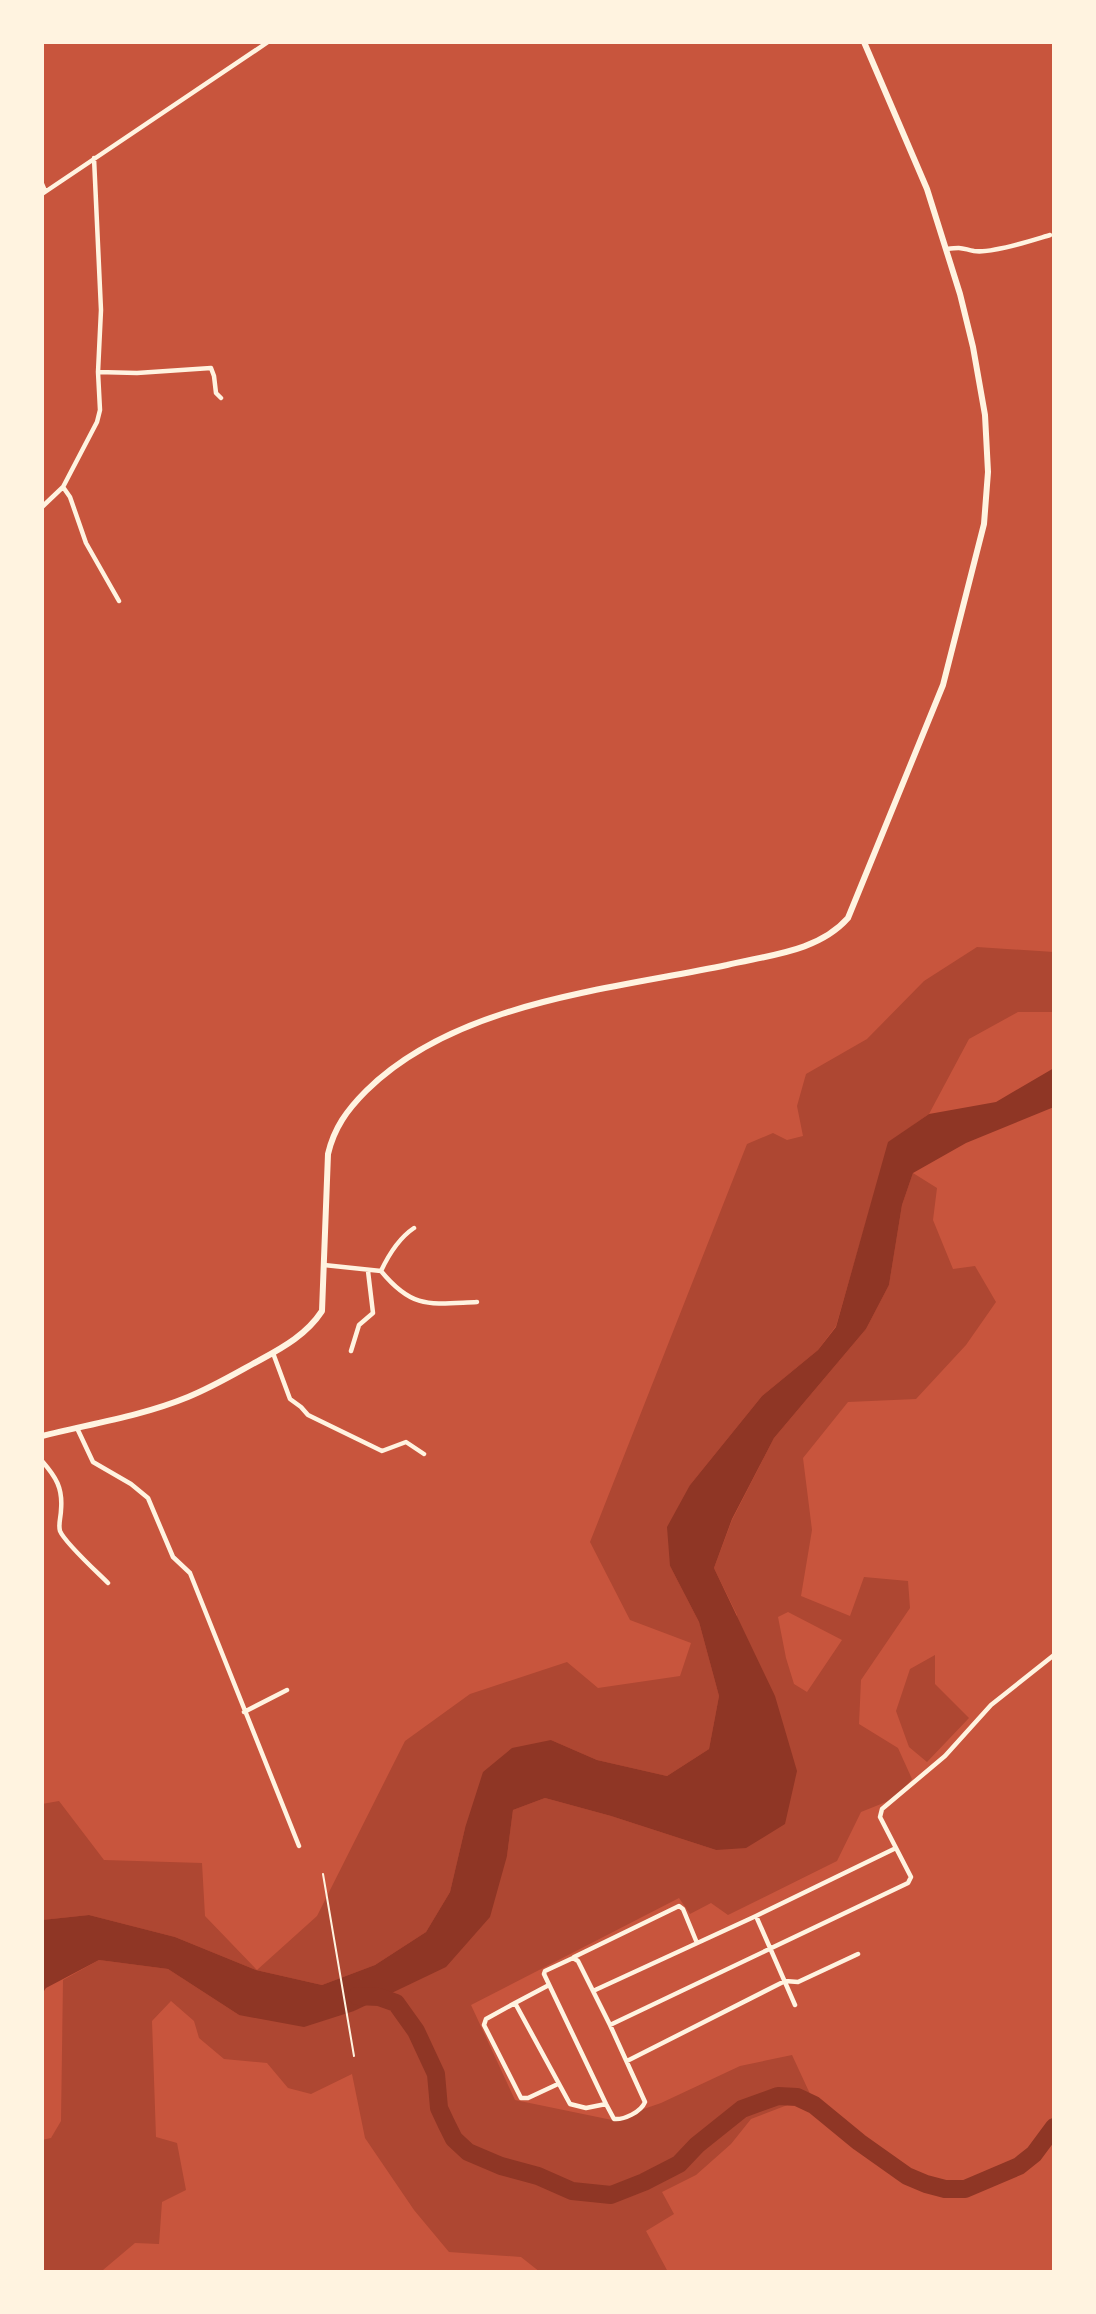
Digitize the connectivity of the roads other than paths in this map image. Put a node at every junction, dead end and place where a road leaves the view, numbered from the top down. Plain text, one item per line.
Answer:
1 (268, 42) edge
2 (864, 42) edge
3 (94, 158) junction
4 (42, 184) edge
5 (44, 192) edge
6 (1050, 235) dead end
7 (947, 249) junction
8 (98, 372) junction
9 (221, 397) dead end
10 (63, 487) junction
11 (42, 507) edge
12 (119, 601) dead end
13 (414, 1228) dead end
14 (324, 1265) junction
15 (368, 1271) junction
16 (382, 1271) junction
17 (477, 1301) dead end
18 (351, 1351) dead end
19 (273, 1353) junction
20 (77, 1427) junction
21 (42, 1436) edge
22 (424, 1454) dead end
23 (42, 1461) edge
24 (108, 1583) dead end
25 (1054, 1655) edge
26 (287, 1690) dead end
27 (244, 1712) junction
28 (299, 1846) dead end
29 (896, 1848) junction
30 (756, 1916) junction
31 (697, 1943) junction
32 (770, 1948) junction
33 (858, 1954) dead end
34 (573, 1958) junction
35 (785, 1981) junction
36 (549, 1985) junction
37 (593, 1991) junction
38 (515, 2003) junction
39 (796, 2005) dead end
40 (610, 2025) junction
41 (627, 2061) junction
42 (558, 2084) junction
43 (606, 2104) junction

1 - 3 street
2 - 7 main road
3 - 5 street
3 - 8 street
4 - 5 street
6 - 7 street
7 - 14 main road
8 - 9 street
8 - 10 street
10 - 11 street
10 - 12 street
13 - 16 street
14 - 15 street
14 - 19 main road
15 - 16 street
15 - 18 street
16 - 17 street
19 - 20 main road
19 - 22 street
20 - 21 main road
20 - 27 street
23 - 24 street
25 - 29 street
26 - 27 street
27 - 28 street
29 - 30 street
29 - 32 street
30 - 31 street
30 - 32 street
31 - 34 street
31 - 37 street
32 - 35 street
32 - 40 street
33 - 35 street
34 - 36 street
34 - 37 street
35 - 39 street
35 - 41 street
36 - 38 street
36 - 43 street
37 - 40 street
38 - 42 street
38 - 42 street
40 - 41 street
41 - 43 street
42 - 43 street

